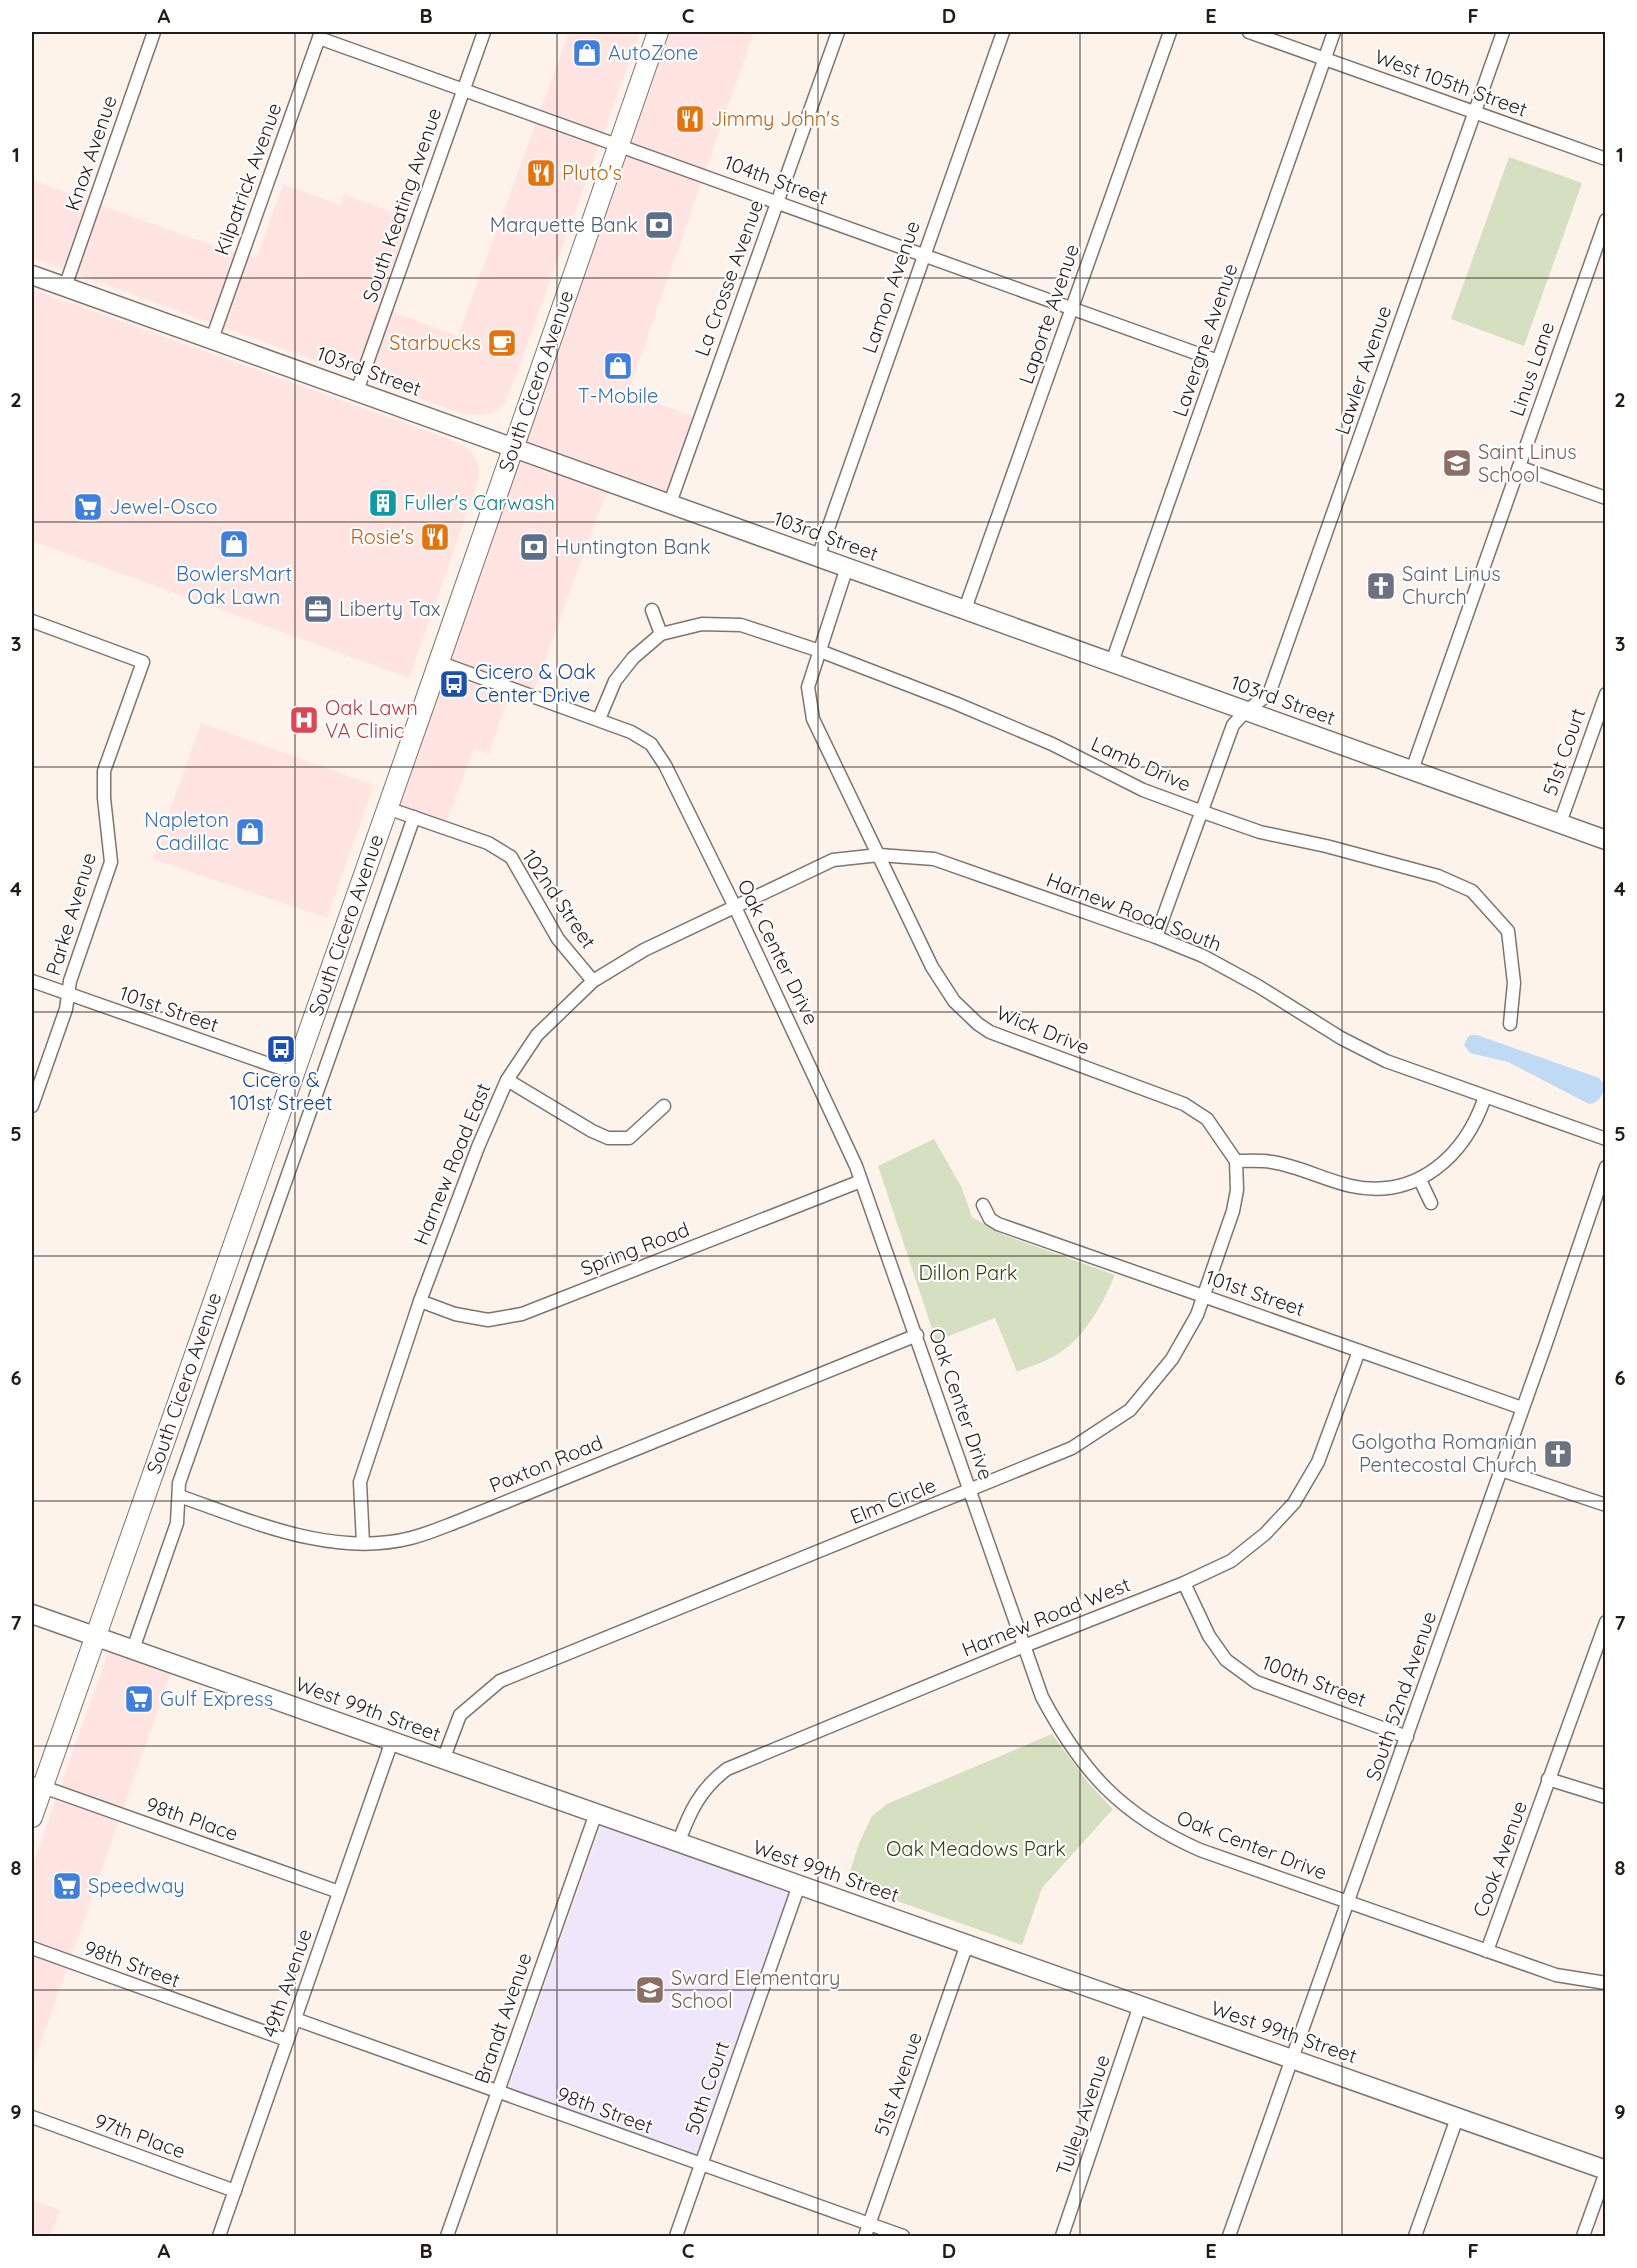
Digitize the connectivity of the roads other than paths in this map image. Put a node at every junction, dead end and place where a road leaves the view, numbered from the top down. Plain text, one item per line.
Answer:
1 (154, 32) edge
2 (484, 32) edge
3 (658, 32) edge
4 (838, 32) edge
5 (1003, 32) edge
6 (1170, 32) edge
7 (1249, 32) edge
8 (1334, 32) edge
9 (1503, 32) edge
10 (320, 35) edge
11 (1325, 59) junction
12 (464, 89) junction
13 (1475, 112) junction
14 (618, 144) junction
15 (1605, 159) edge
16 (777, 201) junction
17 (1605, 220) edge
18 (923, 254) junction
19 (32, 275) edge
20 (65, 287) junction
21 (1071, 309) junction
22 (212, 339) junction
23 (1218, 362) junction
24 (357, 391) junction
25 (513, 447) junction
26 (1518, 467) junction
27 (1605, 498) edge
28 (670, 503) junction
29 (818, 556) junction
30 (847, 567) junction
31 (965, 609) junction
32 (652, 610) dead end
33 (32, 621) edge
34 (660, 634) junction
35 (820, 651) junction
36 (438, 662) junction
37 (1112, 662) junction
38 (1605, 694) edge
39 (1246, 711) junction
40 (599, 719) junction
41 (1412, 770) junction
42 (387, 808) junction
43 (1200, 811) junction
44 (414, 817) junction
45 (1560, 823) junction
46 (1605, 840) edge
47 (879, 855) junction
48 (735, 907) junction
49 (1156, 937) junction
50 (32, 981) edge
51 (592, 981) junction
52 (68, 994) junction
53 (1510, 1024) dead end
54 (294, 1073) junction
55 (507, 1080) junction
56 (1485, 1097) junction
57 (32, 1106) edge
58 (664, 1106) dead end
59 (1605, 1139) edge
60 (1236, 1161) junction
61 (1605, 1167) edge
62 (1420, 1180) junction
63 (861, 1181) junction
64 (1431, 1203) dead end
65 (983, 1204) dead end
66 (1204, 1296) junction
67 (420, 1301) junction
68 (917, 1335) junction
69 (1359, 1351) junction
70 (1522, 1408) junction
71 (1501, 1470) junction
72 (970, 1490) junction
73 (179, 1496) junction
74 (1605, 1506) edge
75 (363, 1543) junction
76 (1184, 1583) junction
77 (32, 1614) edge
78 (1605, 1622) edge
79 (95, 1636) junction
80 (1024, 1646) junction
81 (133, 1649) junction
82 (1407, 1737) junction
83 (392, 1742) junction
84 (443, 1760) junction
85 (1548, 1779) junction
86 (37, 1785) edge
87 (1605, 1797) edge
88 (596, 1813) junction
89 (32, 1817) edge
90 (678, 1844) junction
91 (799, 1885) junction
92 (339, 1892) junction
93 (1349, 1903) junction
94 (968, 1944) junction
95 (32, 1948) edge
96 (1488, 1951) junction
97 (1605, 1983) edge
98 (1140, 2005) junction
99 (295, 2019) junction
100 (287, 2040) junction
101 (1293, 2060) junction
102 (498, 2092) junction
103 (32, 2117) edge
104 (1457, 2118) junction
105 (701, 2165) junction
106 (1605, 2171) edge
107 (235, 2191) junction
108 (867, 2230) edge
109 (219, 2236) edge
110 (447, 2236) edge
111 (676, 2236) edge
112 (903, 2236) edge
113 (1062, 2236) edge
114 (1229, 2236) edge
115 (1415, 2236) edge
116 (1583, 2236) edge

1 - 20 street, Knox Avenue
2 - 12 street, South Keating Avenue
3 - 14 main road, South Cicero Avenue
4 - 16 street, La Crosse Avenue
5 - 18 street, Lamon Avenue
6 - 21 street, Laporte Avenue
7 - 11 street, West 105th Street
8 - 11 street, Lavergne Avenue
9 - 13 street, Lawler Avenue
10 - 12 street, 104th Street
10 - 22 street, Kilpatrick Avenue
11 - 13 street, West 105th Street
11 - 23 street, Lavergne Avenue
12 - 14 street, 104th Street
12 - 24 street, South Keating Avenue
13 - 15 street, West 105th Street
13 - 39 street, Lawler Avenue
14 - 16 street, 104th Street
14 - 25 main road, South Cicero Avenue
16 - 18 street, 104th Street
16 - 28 street, La Crosse Avenue
17 - 26 street, Linus Lane
18 - 21 street, 104th Street
18 - 29 street, Lamon Avenue
19 - 20 main road, 103rd Street
20 - 22 main road, 103rd Street
21 - 23 street, 104th Street
21 - 31 street, Laporte Avenue
22 - 24 main road, 103rd Street
23 - 37 street, Lavergne Avenue
24 - 25 main road, 103rd Street
25 - 28 main road, 103rd Street
25 - 36 main road, South Cicero Avenue
26 - 27 street
26 - 41 street, Linus Lane
28 - 29 main road, 103rd Street
29 - 30 main road, 103rd Street
30 - 31 main road, 103rd Street
30 - 35 street, Wick Drive
31 - 37 main road, 103rd Street
32 - 34 street
33 - 52 street, Parke Avenue
34 - 35 street, Lamb Drive
34 - 40 street, Lamb Drive
35 - 43 street, Lamb Drive
35 - 47 street, Wick Drive
36 - 40 street, Oak Center Drive
36 - 42 main road, South Cicero Avenue
37 - 39 main road, 103rd Street
38 - 45 street, 51st Court
39 - 41 main road, 103rd Street
39 - 43 street, Lawler Avenue
40 - 48 street, Oak Center Drive
41 - 45 main road, 103rd Street
42 - 44 street, 102nd Street
42 - 54 main road, South Cicero Avenue
43 - 49 street, Lawler Avenue
43 - 53 street, Lamb Drive
44 - 51 street, 102nd Street
44 - 73 street, South Cicero Avenue
45 - 46 main road, 103rd Street
47 - 48 street, Harnew Road South
47 - 49 street, Harnew Road South
47 - 60 street, Wick Drive
48 - 51 street, Harnew Road East
48 - 63 street, Oak Center Drive
49 - 56 street, Harnew Road South
50 - 52 street, 101st Street
51 - 55 street, Harnew Road East
52 - 54 street, 101st Street
52 - 57 street, Parke Avenue
54 - 79 main road, South Cicero Avenue
55 - 58 street
55 - 67 street, Harnew Road East
56 - 59 street, Harnew Road South
56 - 62 street
60 - 62 street
60 - 66 street, Elm Circle
61 - 70 street, South 52nd Avenue
62 - 64 street
63 - 67 street, Spring Road
63 - 68 street, Oak Center Drive
65 - 66 street, 101st Street
66 - 69 street, 101st Street
66 - 72 street, Elm Circle
67 - 75 street, Harnew Road East
68 - 72 street, Oak Center Drive
68 - 75 street, Paxton Road
69 - 70 street, 101st Street
69 - 76 street, Harnew Road West
70 - 71 street, South 52nd Avenue
71 - 74 street
71 - 82 street, South 52nd Avenue
72 - 80 street, Oak Center Drive
72 - 84 street, Elm Circle
73 - 75 street, Paxton Road
73 - 81 street, South Cicero Avenue
76 - 80 street, Harnew Road West
76 - 82 street, 100th Street
77 - 79 main road, West 99th Street
78 - 85 street, Cook Avenue
79 - 81 main road, West 99th Street
79 - 86 main road, South Cicero Avenue
80 - 90 street, Harnew Road West
80 - 93 street, Oak Center Drive
81 - 83 main road, West 99th Street
82 - 93 street, South 52nd Avenue
83 - 84 main road, West 99th Street
83 - 92 street, 49th Avenue
84 - 88 main road, West 99th Street
85 - 87 street
85 - 96 street, Cook Avenue
86 - 89 main road, South Cicero Avenue
86 - 92 street, 98th Place
88 - 90 main road, West 99th Street
88 - 102 street, Brandt Avenue
90 - 91 main road, West 99th Street
91 - 94 main road, West 99th Street
91 - 105 street, 50th Court
92 - 99 street, 49th Avenue
93 - 96 street, Oak Center Drive
93 - 101 street, South 52nd Avenue
94 - 98 main road, West 99th Street
94 - 108 street, 51st Avenue
95 - 100 street, 98th Street
96 - 97 street, Oak Center Drive
98 - 101 main road, West 99th Street
98 - 113 street, Tulley Avenue
99 - 100 street, 49th Avenue
99 - 102 street, 98th Street
100 - 107 street, 49th Avenue
101 - 104 main road, West 99th Street
101 - 114 street, South 52nd Avenue
102 - 105 street, 98th Street
102 - 110 street, Brandt Avenue
103 - 107 street, 97th Place
104 - 106 main road, West 99th Street
104 - 115 street
105 - 108 street, 98th Street
105 - 111 street, 50th Court
106 - 116 street
107 - 109 street, 49th Avenue
108 - 112 street, 98th Street

